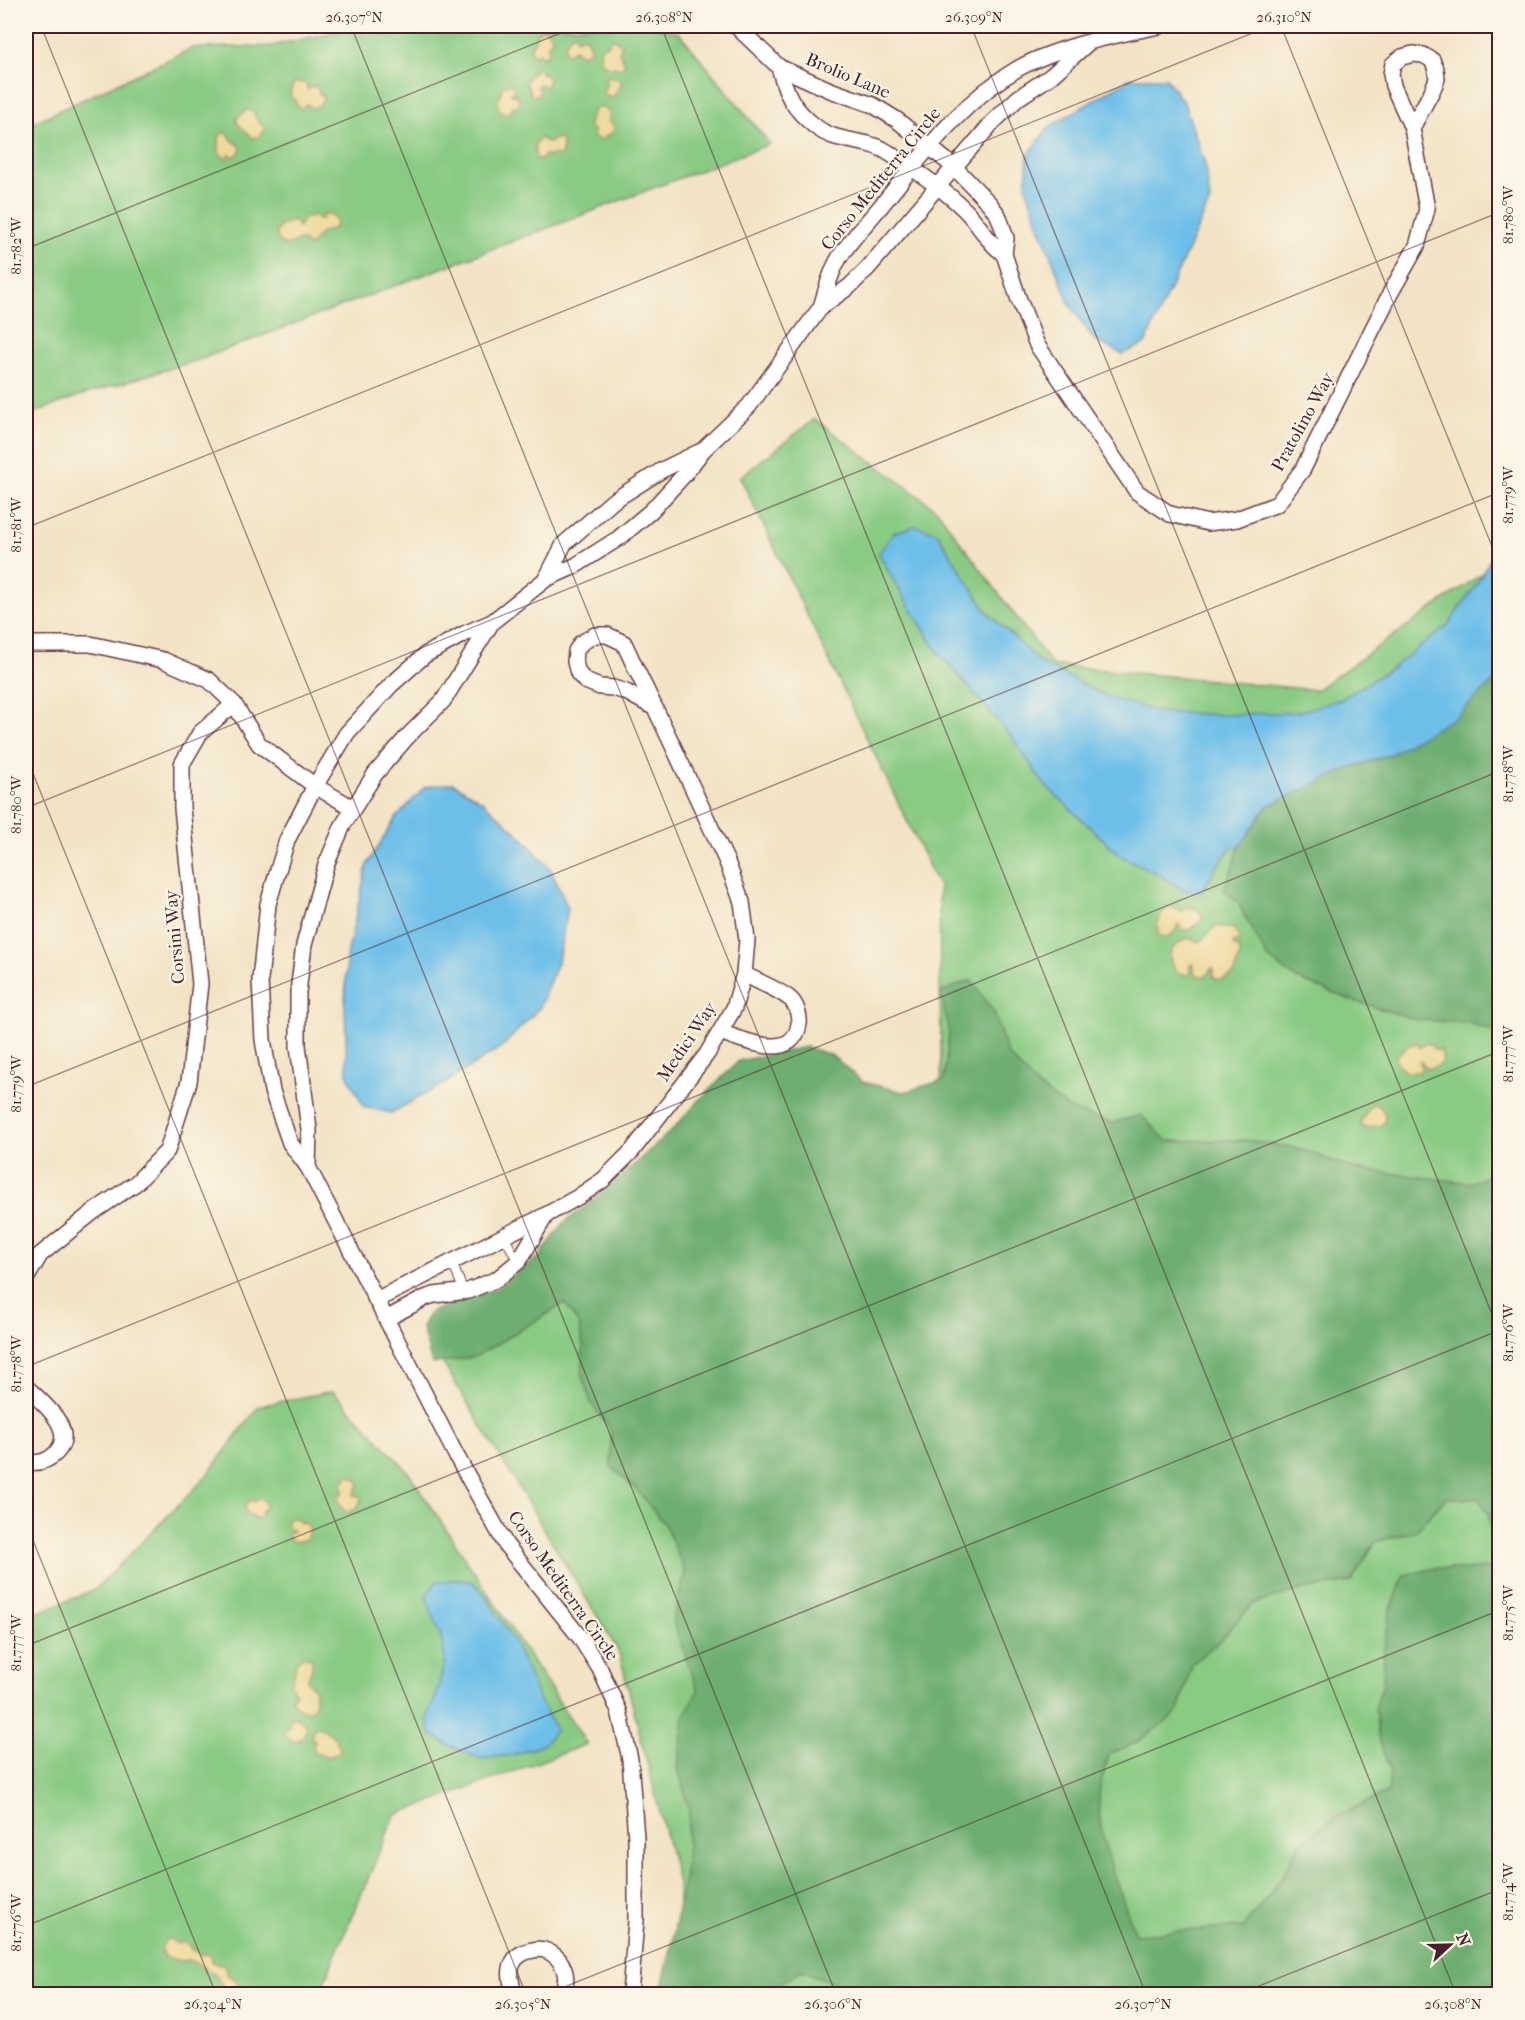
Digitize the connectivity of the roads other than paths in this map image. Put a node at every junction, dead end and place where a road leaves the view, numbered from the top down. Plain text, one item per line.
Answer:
1 (736, 26) edge
2 (1159, 26) edge
3 (1088, 43) junction
4 (779, 67) junction
5 (1412, 128) dead end
6 (930, 146) junction
7 (954, 167) junction
8 (912, 169) junction
9 (936, 188) junction
10 (1004, 254) junction
11 (821, 307) junction
12 (703, 450) junction
13 (546, 579) junction
14 (492, 622) junction
15 (26, 644) edge
16 (234, 704) junction
17 (655, 708) junction
18 (315, 786) junction
19 (353, 808) junction
20 (744, 974) junction
21 (720, 1032) junction
22 (308, 1167) junction
23 (546, 1215) junction
24 (504, 1236) junction
25 (452, 1262) junction
26 (518, 1262) junction
27 (26, 1279) edge
28 (464, 1292) junction
29 (376, 1300) junction
30 (386, 1319) junction
31 (26, 1387) edge
32 (26, 1462) edge
33 (514, 1995) edge
34 (561, 1995) edge
35 (630, 1995) edge

1 - 4 street, Brolio Lane
2 - 3 street, Corso Mediterra Circle
3 - 6 street, Corso Mediterra Circle
3 - 7 street, Corso Mediterra Circle
4 - 6 street, Brolio Lane
4 - 8 street, Brolio Lane
5 - 10 street, Pratolino Way
6 - 7 street, Brolio Lane
6 - 8 street, Corso Mediterra Circle
7 - 9 street, Corso Mediterra Circle
7 - 10 street, Pratolino Way
8 - 9 street, Brolio Lane
8 - 11 street, Corso Mediterra Circle
9 - 10 street, Pratolino Way
9 - 11 street, Corso Mediterra Circle
11 - 12 street, Corso Mediterra Circle
12 - 13 street, Corso Mediterra Circle
12 - 13 street, Corso Mediterra Circle
13 - 14 street, Corso Mediterra Circle
14 - 18 street, Corso Mediterra Circle
14 - 19 street, Corso Mediterra Circle
15 - 16 street
16 - 18 street
16 - 27 street, Corsini Way
17 - 17 street, Medici Way
17 - 20 street, Medici Way
18 - 19 street
18 - 22 street, Corso Mediterra Circle
19 - 22 street, Corso Mediterra Circle
20 - 21 street, Medici Way
20 - 21 street
21 - 23 street, Medici Way
22 - 29 street, Corso Mediterra Circle
23 - 24 street, Medici Way
23 - 26 street, Medici Way
24 - 25 street, Medici Way
24 - 26 lane
25 - 28 lane
25 - 29 street, Medici Way
26 - 28 street, Medici Way
28 - 30 street, Medici Way
29 - 30 street, Corso Mediterra Circle
30 - 35 street, Corso Mediterra Circle
31 - 32 street
33 - 34 street

